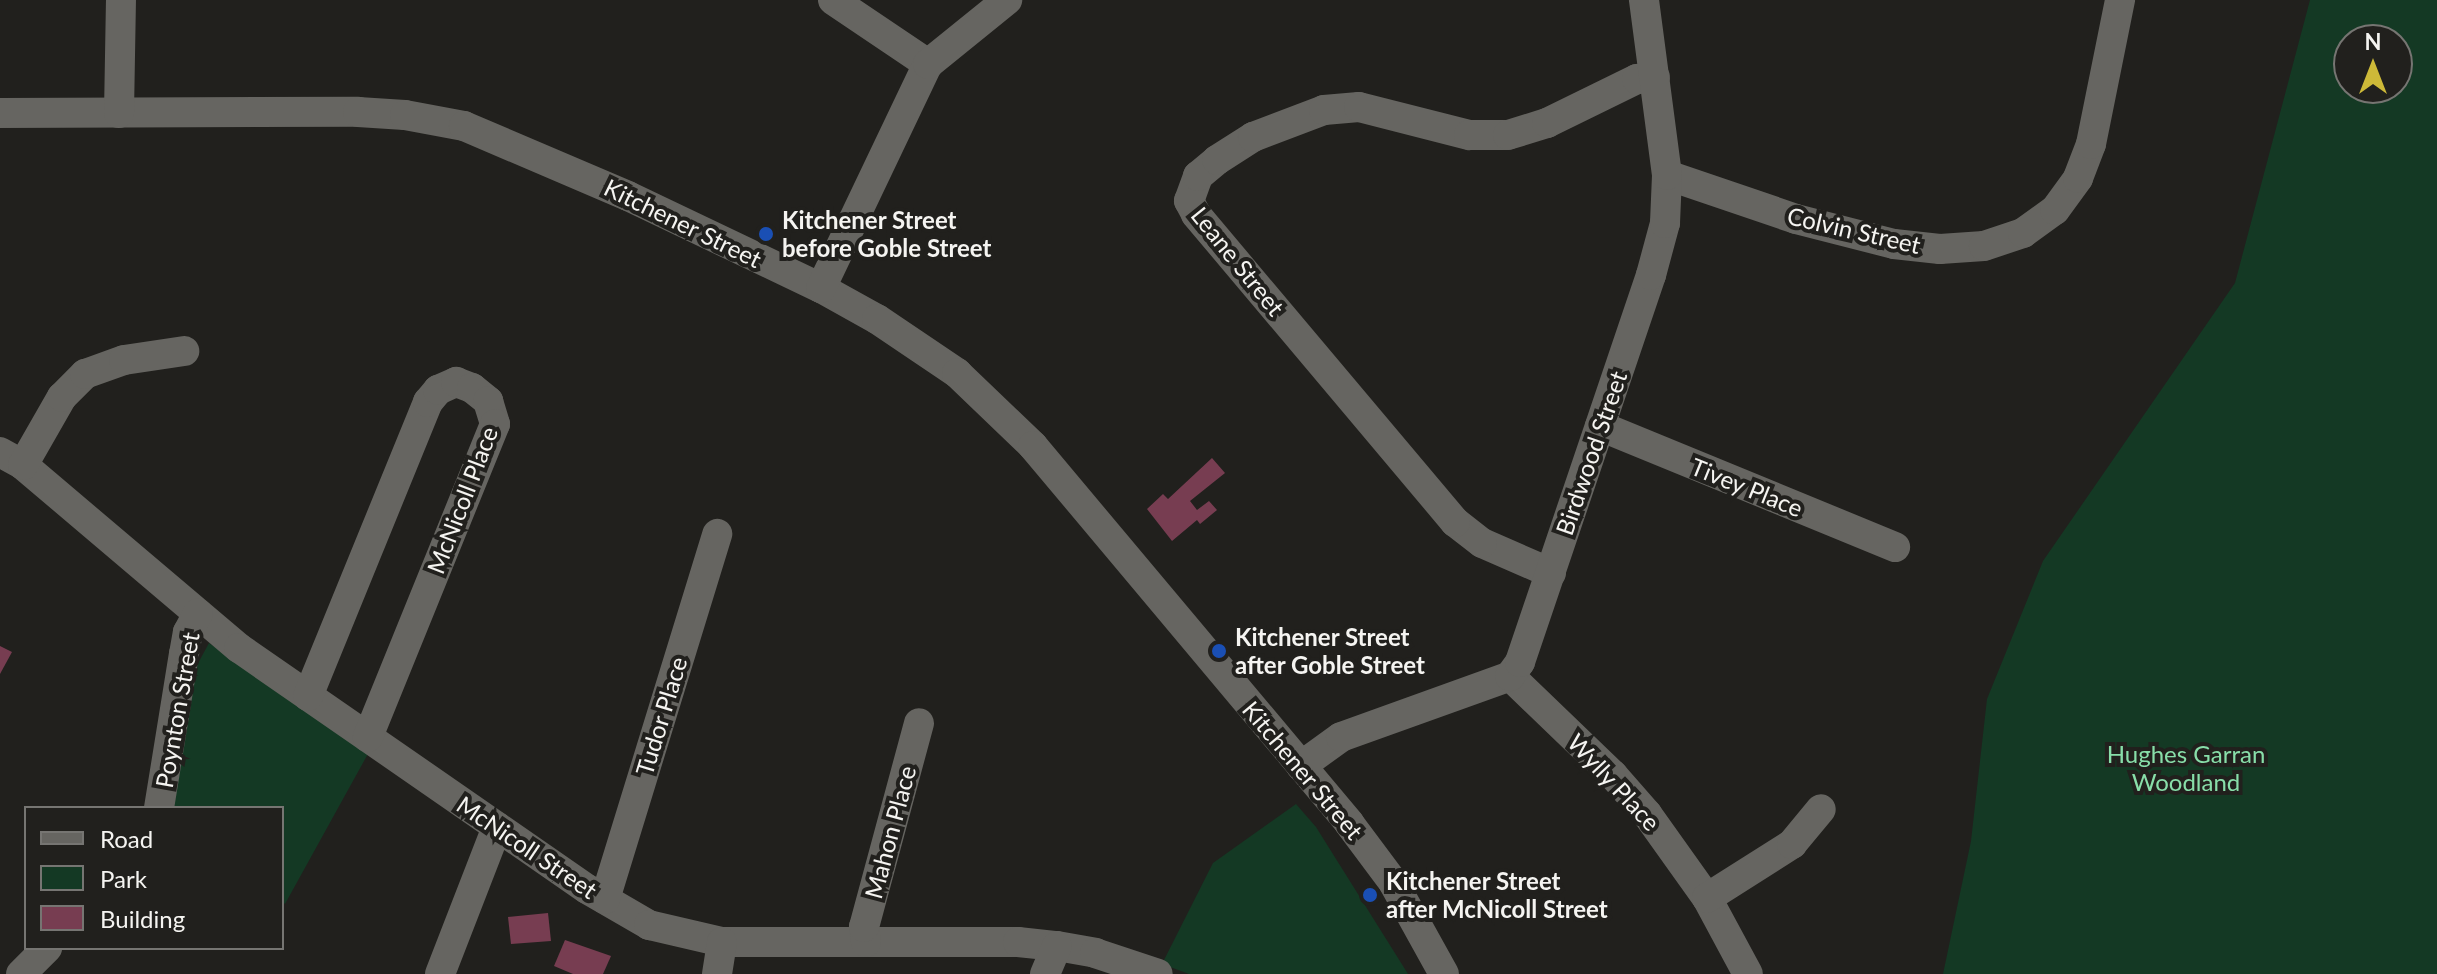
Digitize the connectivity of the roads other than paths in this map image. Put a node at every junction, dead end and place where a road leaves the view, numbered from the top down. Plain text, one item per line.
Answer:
1 (121, 0) edge
2 (833, 0) edge
3 (1007, 0) edge
4 (1644, 0) edge
5 (2120, 0) edge
6 (928, 64) junction
7 (1655, 77) junction
8 (0, 113) edge
9 (119, 113) junction
10 (1667, 175) junction
11 (821, 288) junction
12 (184, 351) dead end
13 (1600, 426) junction
14 (11, 458) edge
15 (717, 534) dead end
16 (1895, 547) dead end
17 (1551, 573) junction
18 (198, 613) junction
19 (1510, 676) junction
20 (308, 696) junction
21 (919, 723) dead end
22 (368, 737) junction
23 (1301, 766) junction
24 (159, 806) edge
25 (1821, 809) dead end
26 (497, 827) junction
27 (1707, 898) junction
28 (605, 899) junction
29 (722, 942) junction
30 (866, 942) junction
31 (1057, 946) junction
32 (45, 950) edge
33 (21, 974) edge
34 (440, 974) edge
35 (717, 974) edge
36 (1045, 974) edge
37 (1158, 974) edge
38 (1444, 974) edge
39 (1748, 974) edge

1 - 9 street
2 - 6 street
3 - 6 street
4 - 7 street, Birdwood Street
5 - 10 street, Colvin Street
6 - 11 street
7 - 10 street, Birdwood Street
7 - 17 street, Leane Street
8 - 9 street, Kitchener Street
9 - 11 street, Kitchener Street
10 - 13 street, Birdwood Street
11 - 23 street, Kitchener Street
12 - 14 street
13 - 16 street, Tivey Place
13 - 17 street, Birdwood Street
14 - 18 street, McNicoll Street
15 - 28 street, Tudor Place
17 - 19 street, Birdwood Street
18 - 20 street, McNicoll Street
18 - 24 street, Poynton Street
19 - 23 street
19 - 27 street, Wylly Place
20 - 22 street, McNicoll Street
20 - 22 street, McNicoll Place
21 - 30 street, Mahon Place
22 - 26 street, McNicoll Street
23 - 38 street, Kitchener Street
25 - 27 street
26 - 28 street, McNicoll Street
26 - 34 street
27 - 39 street, Wylly Place
28 - 29 street, McNicoll Street
29 - 30 street, McNicoll Street
29 - 35 street
30 - 31 street, McNicoll Street
31 - 36 street
31 - 37 street, McNicoll Street
32 - 33 street

